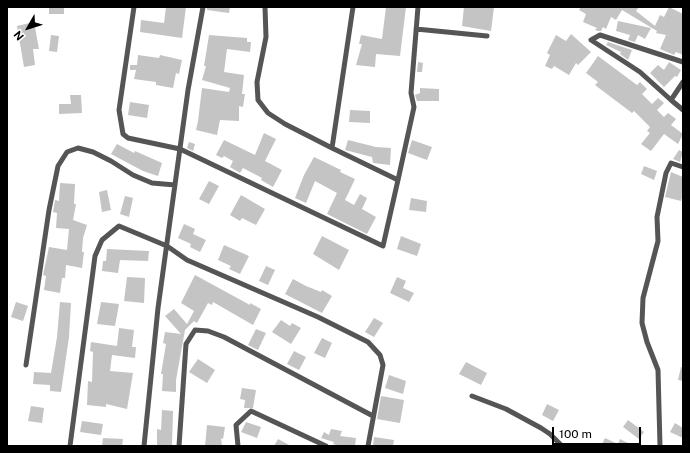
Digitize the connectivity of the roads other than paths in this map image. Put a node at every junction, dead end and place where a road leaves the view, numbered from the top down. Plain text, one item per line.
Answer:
1 (134, 7) edge
2 (203, 7) edge
3 (264, 7) edge
4 (353, 7) edge
5 (418, 7) edge
6 (416, 29) junction
7 (486, 36) dead end
8 (683, 62) edge
9 (683, 82) edge
10 (671, 100) junction
11 (683, 110) edge
12 (332, 148) junction
13 (180, 149) junction
14 (683, 167) edge
15 (398, 180) junction
16 (175, 185) junction
17 (167, 246) junction
18 (26, 365) dead end
19 (472, 396) dead end
20 (373, 416) junction
21 (70, 446) edge
22 (144, 446) edge
23 (179, 446) edge
24 (238, 446) edge
25 (326, 446) edge
26 (368, 446) edge
27 (562, 446) edge
28 (660, 446) edge

1 - 13 street
2 - 13 street
3 - 12 street
4 - 12 street
5 - 6 street
6 - 7 street
6 - 15 street
8 - 10 street
9 - 10 street
10 - 11 street
12 - 15 street
13 - 15 street
13 - 16 street
14 - 28 street
16 - 17 street
16 - 18 street
17 - 20 street
17 - 21 street
17 - 22 street
19 - 27 street
20 - 23 street
20 - 26 street
24 - 25 street

